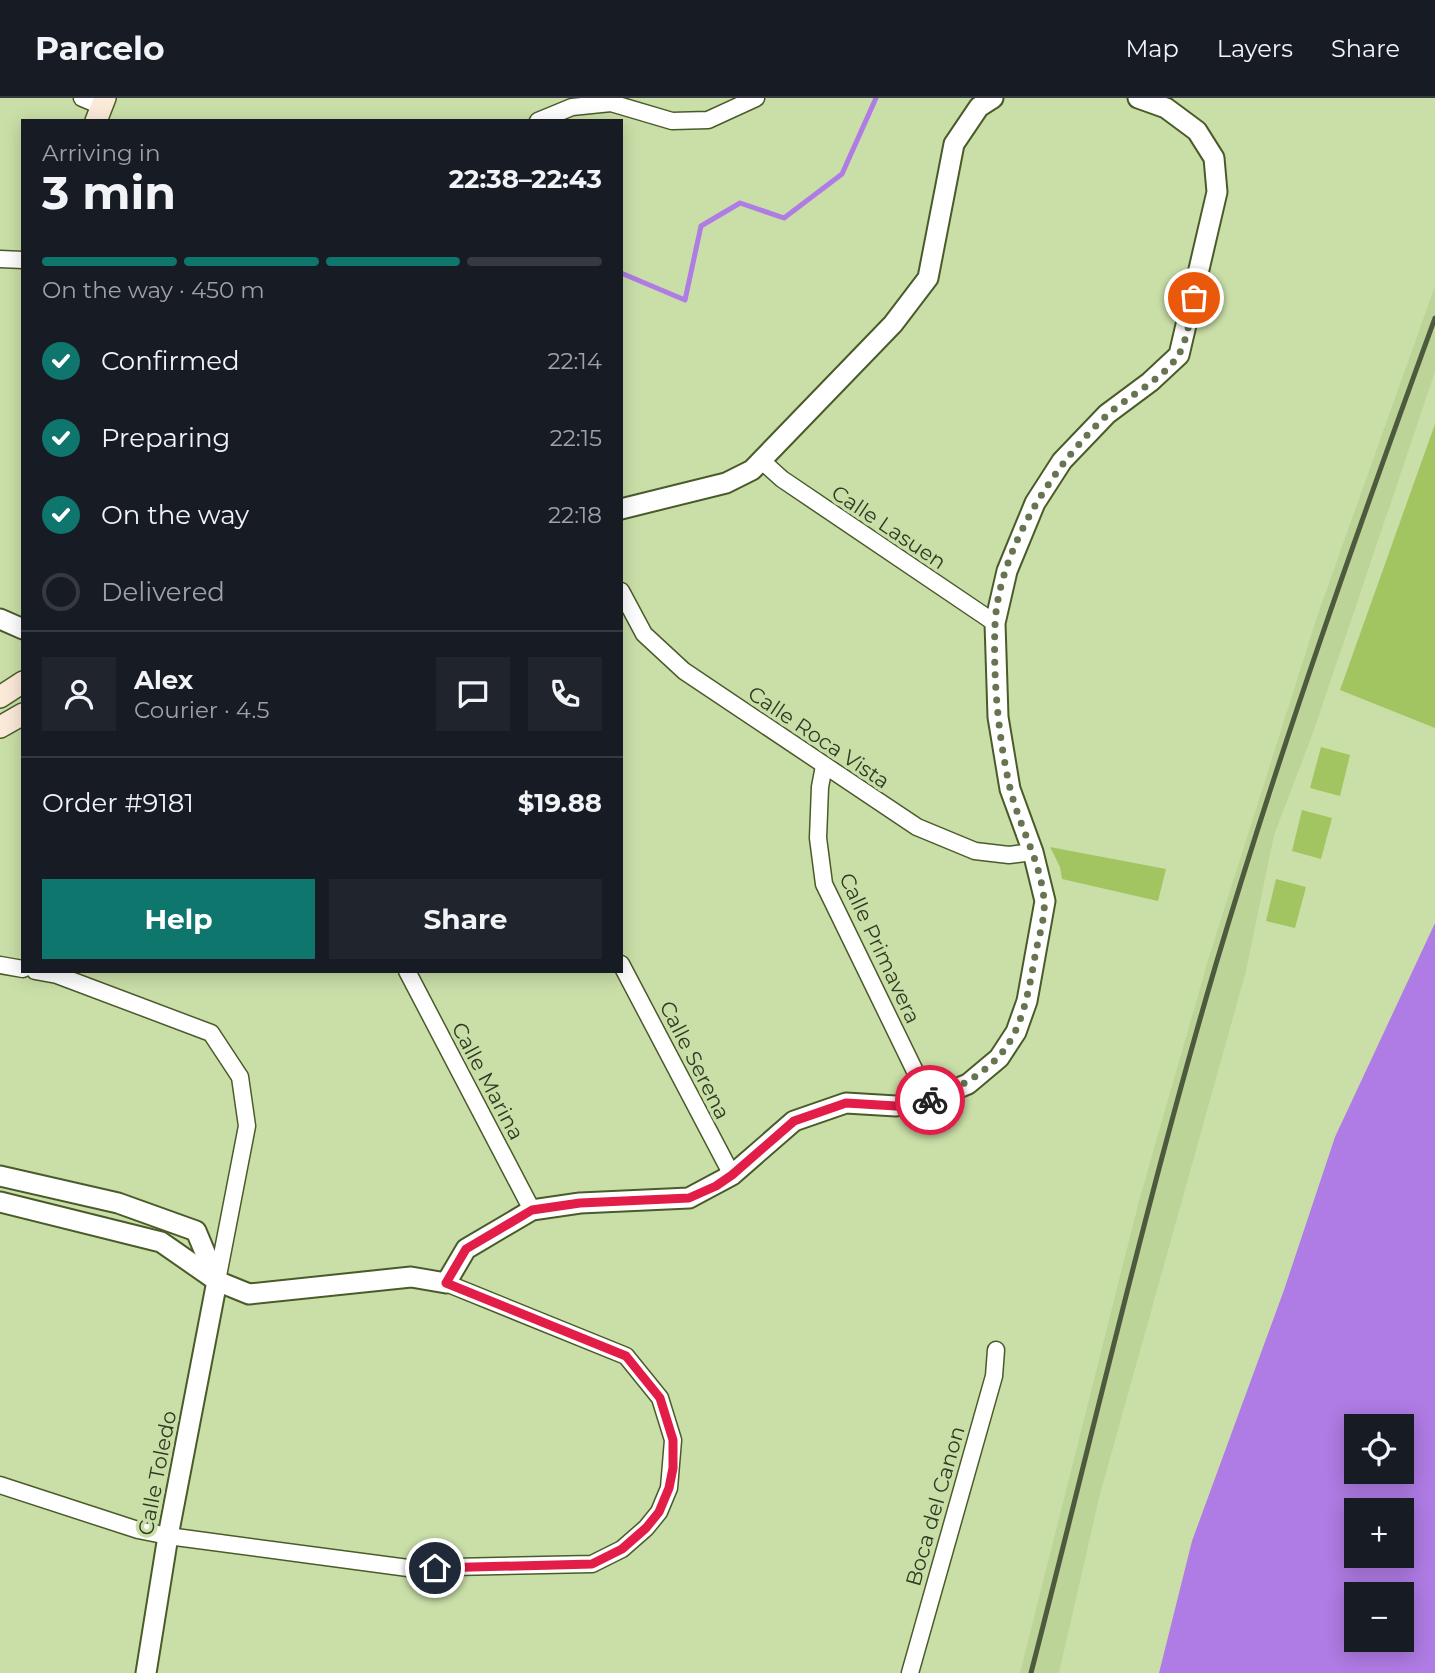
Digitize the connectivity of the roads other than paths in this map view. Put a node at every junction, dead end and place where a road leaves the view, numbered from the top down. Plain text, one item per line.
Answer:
1 (757, 98) edge
2 (993, 98) edge
3 (1138, 98) edge
4 (543, 119) edge
5 (0, 258) edge
6 (21, 260) edge
7 (762, 461) junction
8 (623, 509) edge
9 (623, 595) edge
10 (0, 619) edge
11 (995, 623) junction
12 (21, 628) edge
13 (21, 683) edge
14 (0, 696) edge
15 (21, 714) edge
16 (0, 727) edge
17 (824, 766) junction
18 (1033, 852) junction
19 (0, 965) edge
20 (623, 968) edge
21 (21, 969) edge
22 (46, 973) edge
23 (408, 973) edge
24 (929, 1100) junction
25 (732, 1175) junction
26 (0, 1176) edge
27 (0, 1202) edge
28 (532, 1210) junction
29 (217, 1281) junction
30 (446, 1283) junction
31 (996, 1350) dead end
32 (0, 1485) edge
33 (168, 1536) junction
34 (146, 1673) edge
35 (910, 1673) edge

1 - 4 street
2 - 7 street
3 - 11 street
5 - 6 street
7 - 8 street
7 - 11 street, Calle Lasuen
9 - 17 street, Calle Roca Vista
10 - 12 street
11 - 18 street
13 - 14 main road
15 - 16 main road
17 - 18 street, Calle Roca Vista
17 - 24 street, Calle Primavera
18 - 24 street
19 - 21 street
20 - 25 street, Calle Serena
22 - 29 street
23 - 28 street, Calle Marina
24 - 25 street
25 - 28 street
26 - 29 street
27 - 29 street
28 - 30 street
29 - 30 street
29 - 33 street, Calle Toledo
30 - 33 street
31 - 35 street, Boca del Canon
32 - 33 street
33 - 34 street, Calle Toledo

